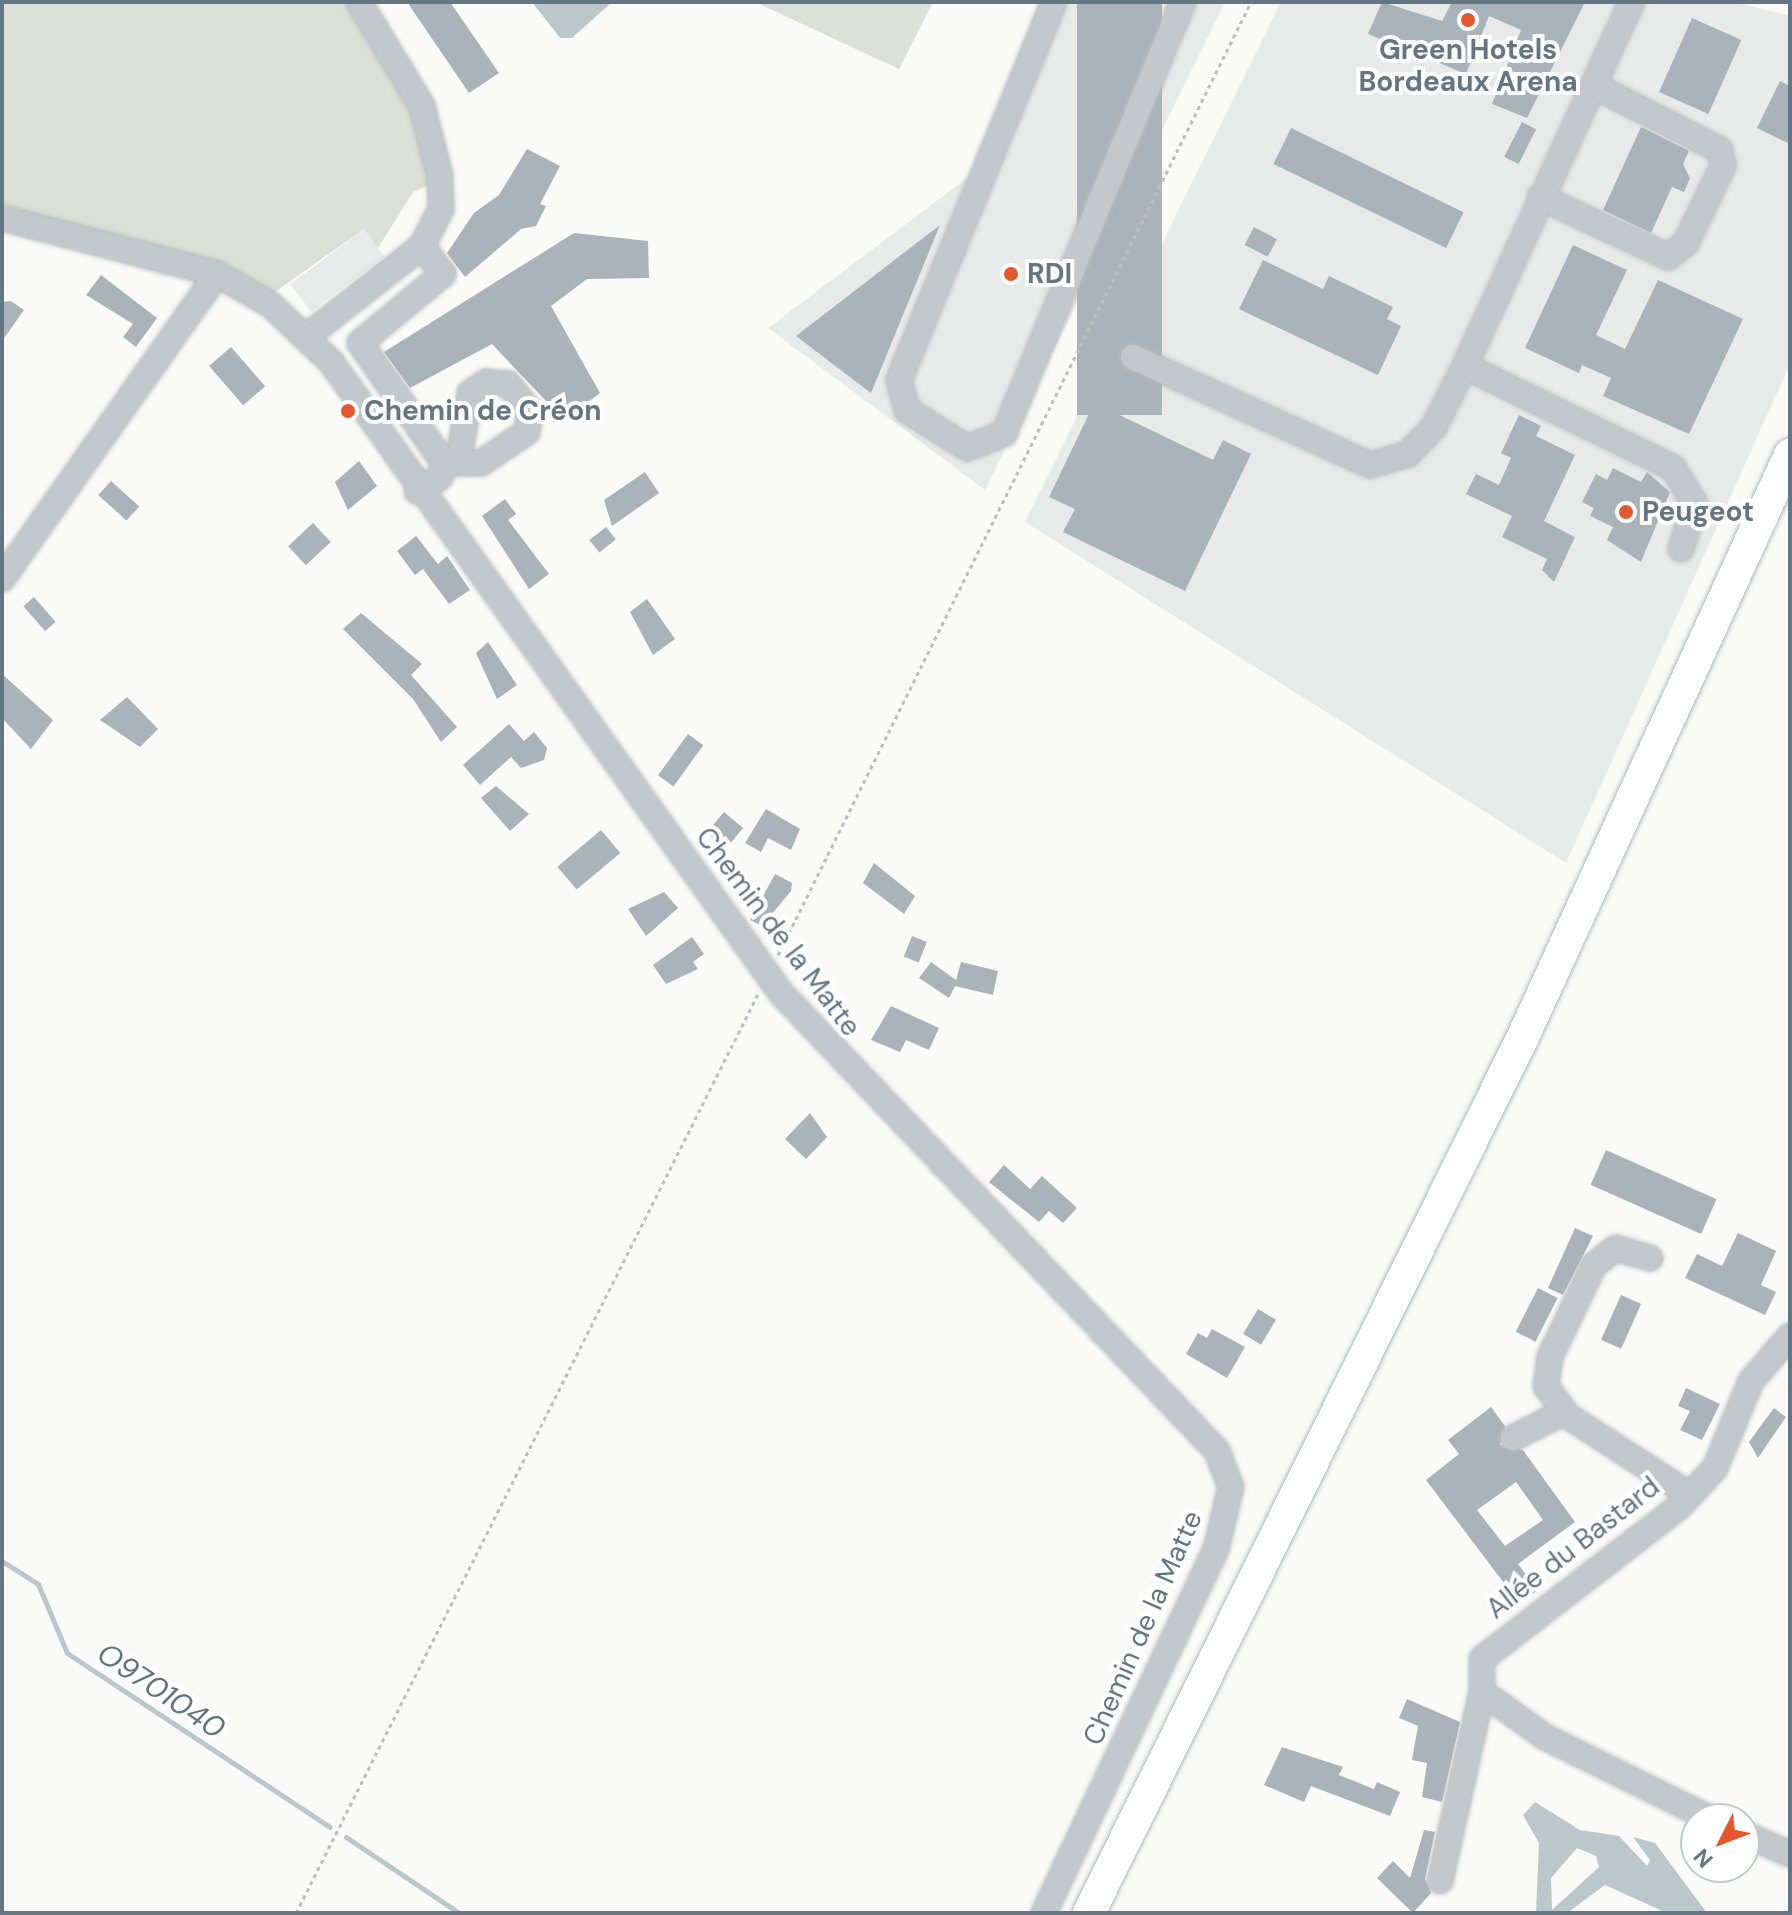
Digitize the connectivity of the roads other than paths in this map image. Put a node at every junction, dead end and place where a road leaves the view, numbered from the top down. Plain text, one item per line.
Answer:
1 (359, 2) edge
2 (1054, 2) edge
3 (1183, 2) edge
4 (1632, 2) edge
5 (1595, 86) junction
6 (1540, 197) junction
7 (2, 218) edge
8 (422, 246) junction
9 (217, 274) junction
10 (306, 337) junction
11 (1133, 357) dead end
12 (1465, 366) junction
13 (1790, 455) edge
14 (417, 491) junction
15 (1681, 549) dead end
16 (2, 579) edge
17 (1650, 1258) dead end
18 (1790, 1336) edge
19 (1564, 1412) junction
20 (1513, 1438) dead end
21 (1690, 1495) junction
22 (1482, 1692) junction
23 (1680, 1804) edge
24 (1760, 1841) edge
25 (1790, 1854) edge
26 (1440, 1881) dead end
27 (1044, 1913) edge
28 (1089, 1913) edge

1 - 8 street
2 - 3 street
4 - 5 street
5 - 6 street
5 - 6 street
6 - 12 street
7 - 9 street, Chemin de la Matte
8 - 10 street
8 - 14 street
9 - 10 street, Chemin de la Matte
9 - 16 street
10 - 14 street, Chemin de la Matte
11 - 12 street
12 - 15 street
13 - 28 main road
14 - 27 street, Chemin de la Matte
17 - 19 street
18 - 21 street, Allée du Bastard
19 - 20 street
19 - 21 street
21 - 22 street, Allée du Bastard
22 - 23 street
22 - 26 street, Allée du Bastard
24 - 25 street

